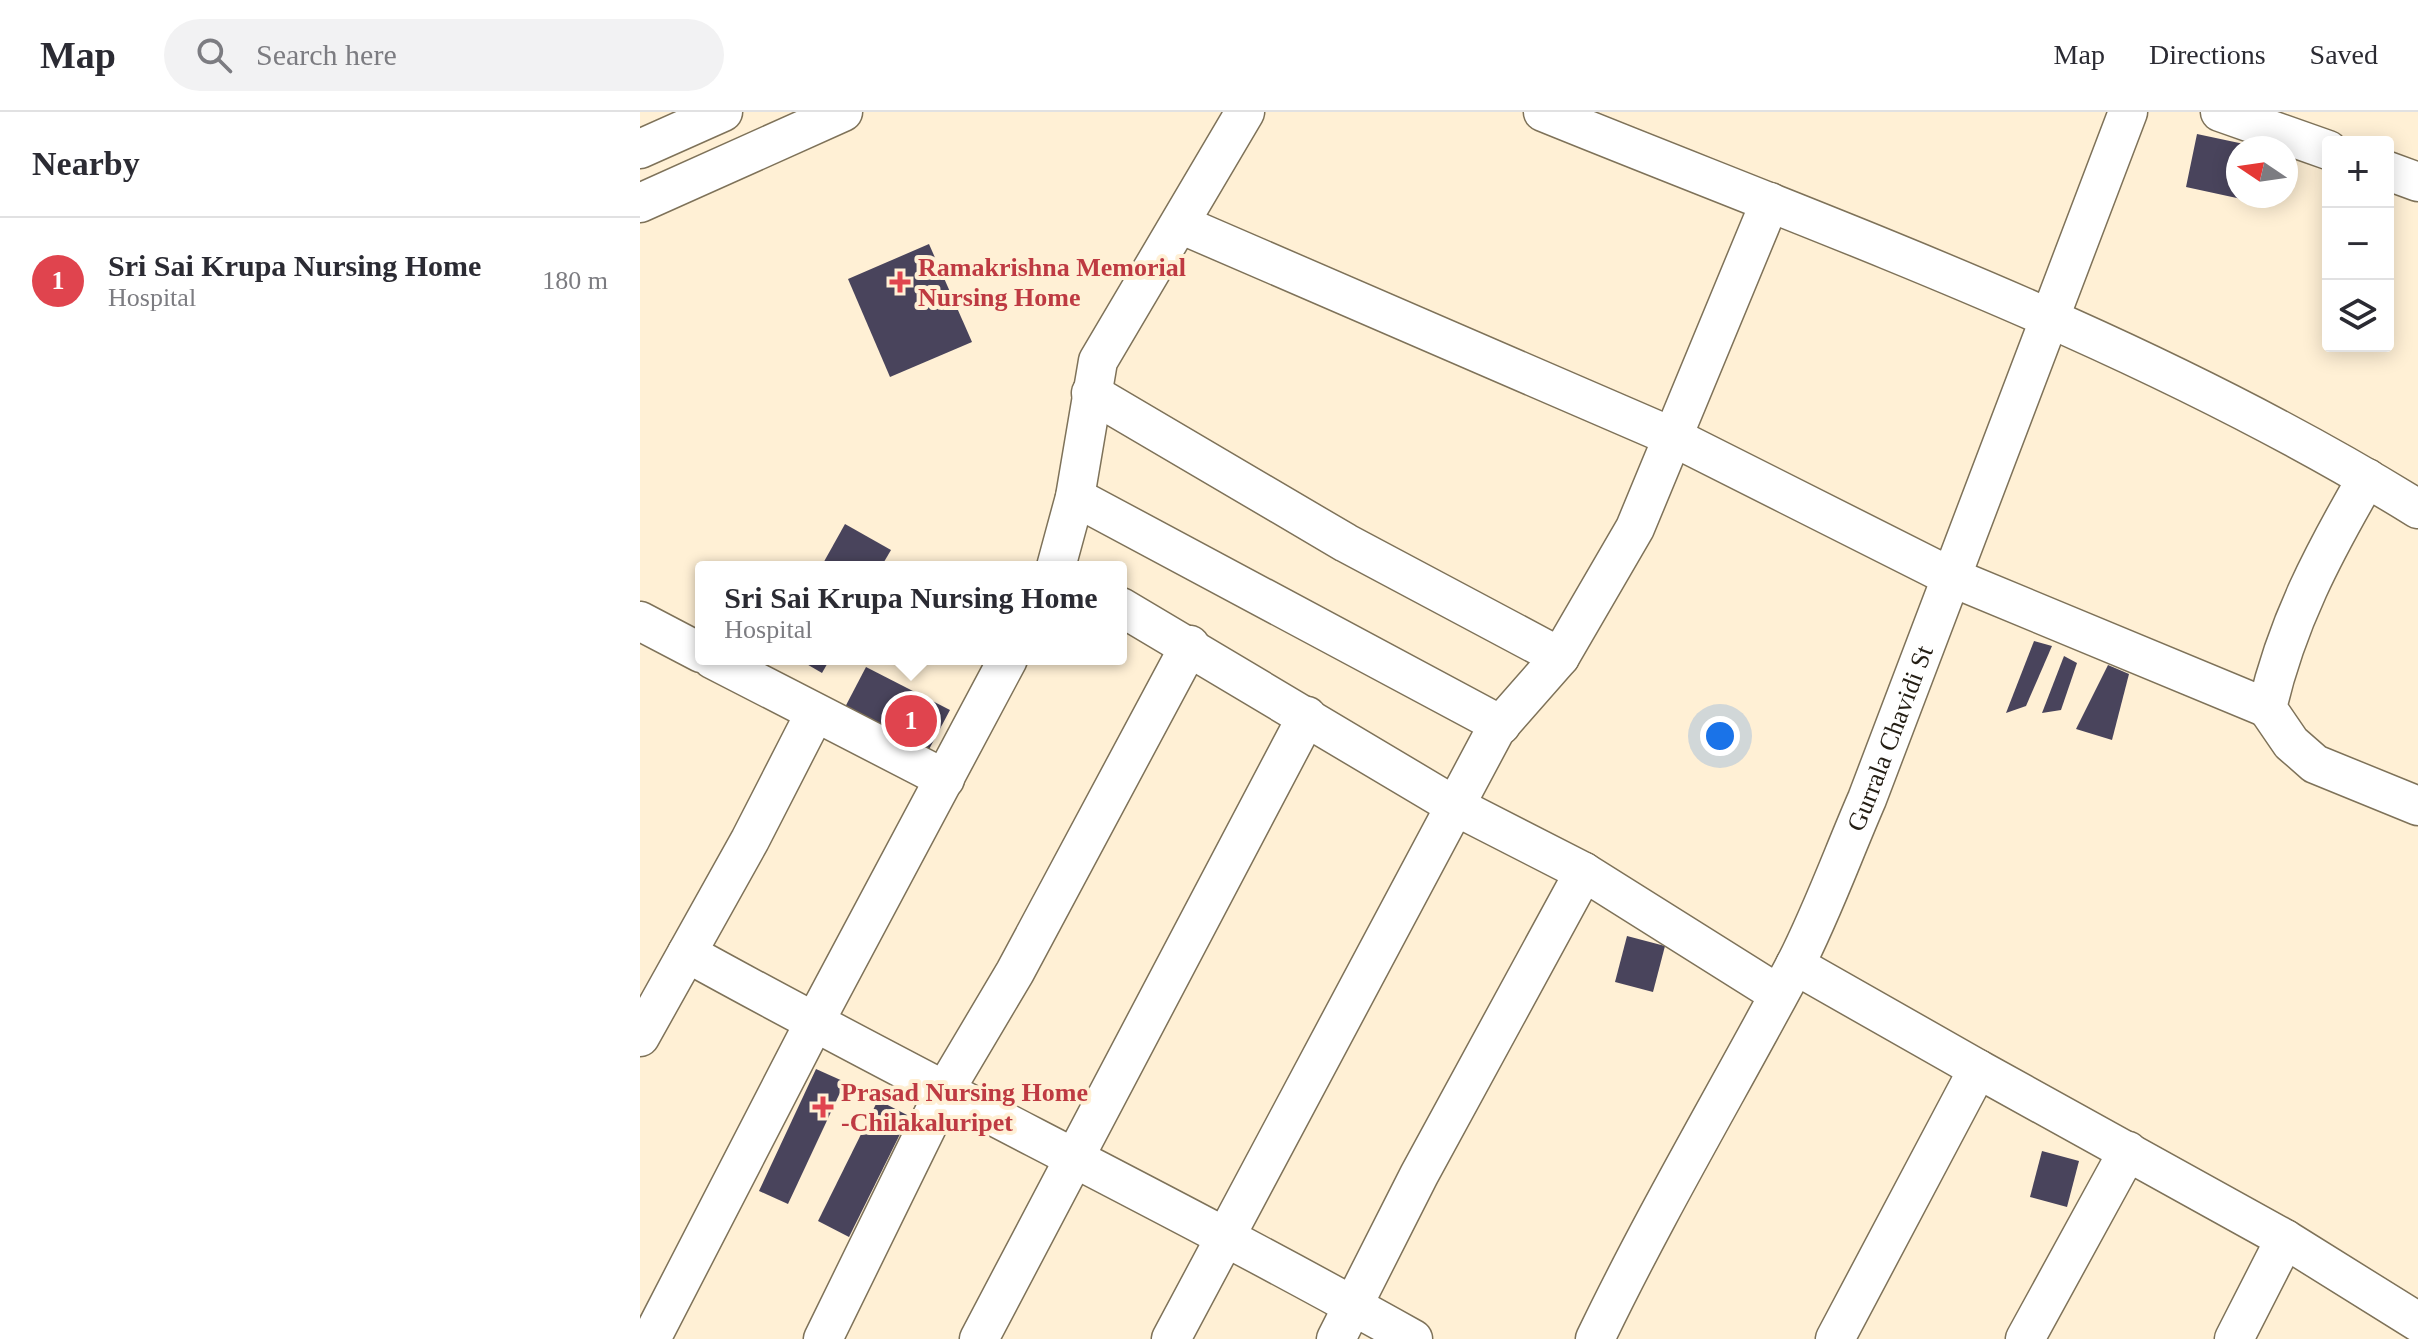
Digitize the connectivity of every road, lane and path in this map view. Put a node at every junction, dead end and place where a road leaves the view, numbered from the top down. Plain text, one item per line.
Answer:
1 (723, 112) edge
2 (843, 112) edge
3 (1245, 112) edge
4 (1543, 112) edge
5 (2128, 112) edge
6 (2220, 112) edge
7 (2322, 148) edge
8 (640, 149) edge
9 (640, 158) edge
10 (2394, 173) edge
11 (2418, 182) edge
12 (653, 197) edge
13 (1770, 202) junction
14 (1180, 224) junction
15 (2051, 316) junction
16 (1091, 393) junction
17 (1675, 438) junction
18 (2367, 478) junction
19 (1075, 497) junction
20 (2418, 509) edge
21 (1058, 561) edge
22 (1951, 577) junction
23 (1127, 610) edge
24 (640, 621) edge
25 (1190, 645) junction
26 (695, 650) edge
27 (1560, 657) junction
28 (723, 665) edge
29 (1005, 665) edge
30 (2267, 708) junction
31 (815, 713) junction
32 (1307, 716) junction
33 (1501, 725) junction
34 (945, 779) junction
35 (1455, 806) junction
36 (2418, 806) edge
37 (1584, 872) junction
38 (687, 953) junction
39 (1786, 980) junction
40 (814, 1023) junction
41 (640, 1037) edge
42 (1978, 1069) junction
43 (945, 1090) junction
44 (2128, 1151) junction
45 (1075, 1158) junction
46 (1224, 1235) junction
47 (2285, 1239) junction
48 (1353, 1305) junction
49 (2418, 1322) edge
50 (640, 1335) edge
51 (648, 1339) edge
52 (823, 1339) edge
53 (979, 1339) edge
54 (1171, 1339) edge
55 (1336, 1339) edge
56 (1413, 1339) edge
57 (1595, 1339) edge
58 (1835, 1339) edge
59 (2025, 1339) edge
60 (2234, 1339) edge

1 - 8 street
2 - 12 street
3 - 14 street
4 - 13 street
5 - 15 street, Gurrala Chavidi St
6 - 7 street
9 - 12 street
10 - 11 street
13 - 15 street
13 - 17 street
14 - 16 street
14 - 17 street
15 - 18 street
15 - 22 street, Gurrala Chavidi St
16 - 19 street
16 - 27 street
17 - 22 street
17 - 27 street
18 - 20 street
18 - 30 street
19 - 21 street
19 - 33 street
22 - 30 street
22 - 39 street, Gurrala Chavidi St
23 - 25 street
24 - 26 street
25 - 32 street
25 - 43 street
27 - 33 street
28 - 31 street
29 - 34 street
30 - 36 street
31 - 34 street
31 - 38 street
32 - 35 street
32 - 45 street
33 - 35 street
34 - 40 street
35 - 37 street
35 - 46 street
37 - 39 street
37 - 48 street
38 - 40 street
38 - 41 street
39 - 42 street
39 - 57 street, Gurrala Chavidi St
40 - 43 street
40 - 51 street
42 - 44 street
42 - 58 street
43 - 45 street
43 - 52 street
44 - 47 street
44 - 59 street
45 - 46 street
45 - 53 street
46 - 48 street
46 - 54 street
47 - 49 street
47 - 60 street
48 - 55 street
48 - 56 street
50 - 51 street

